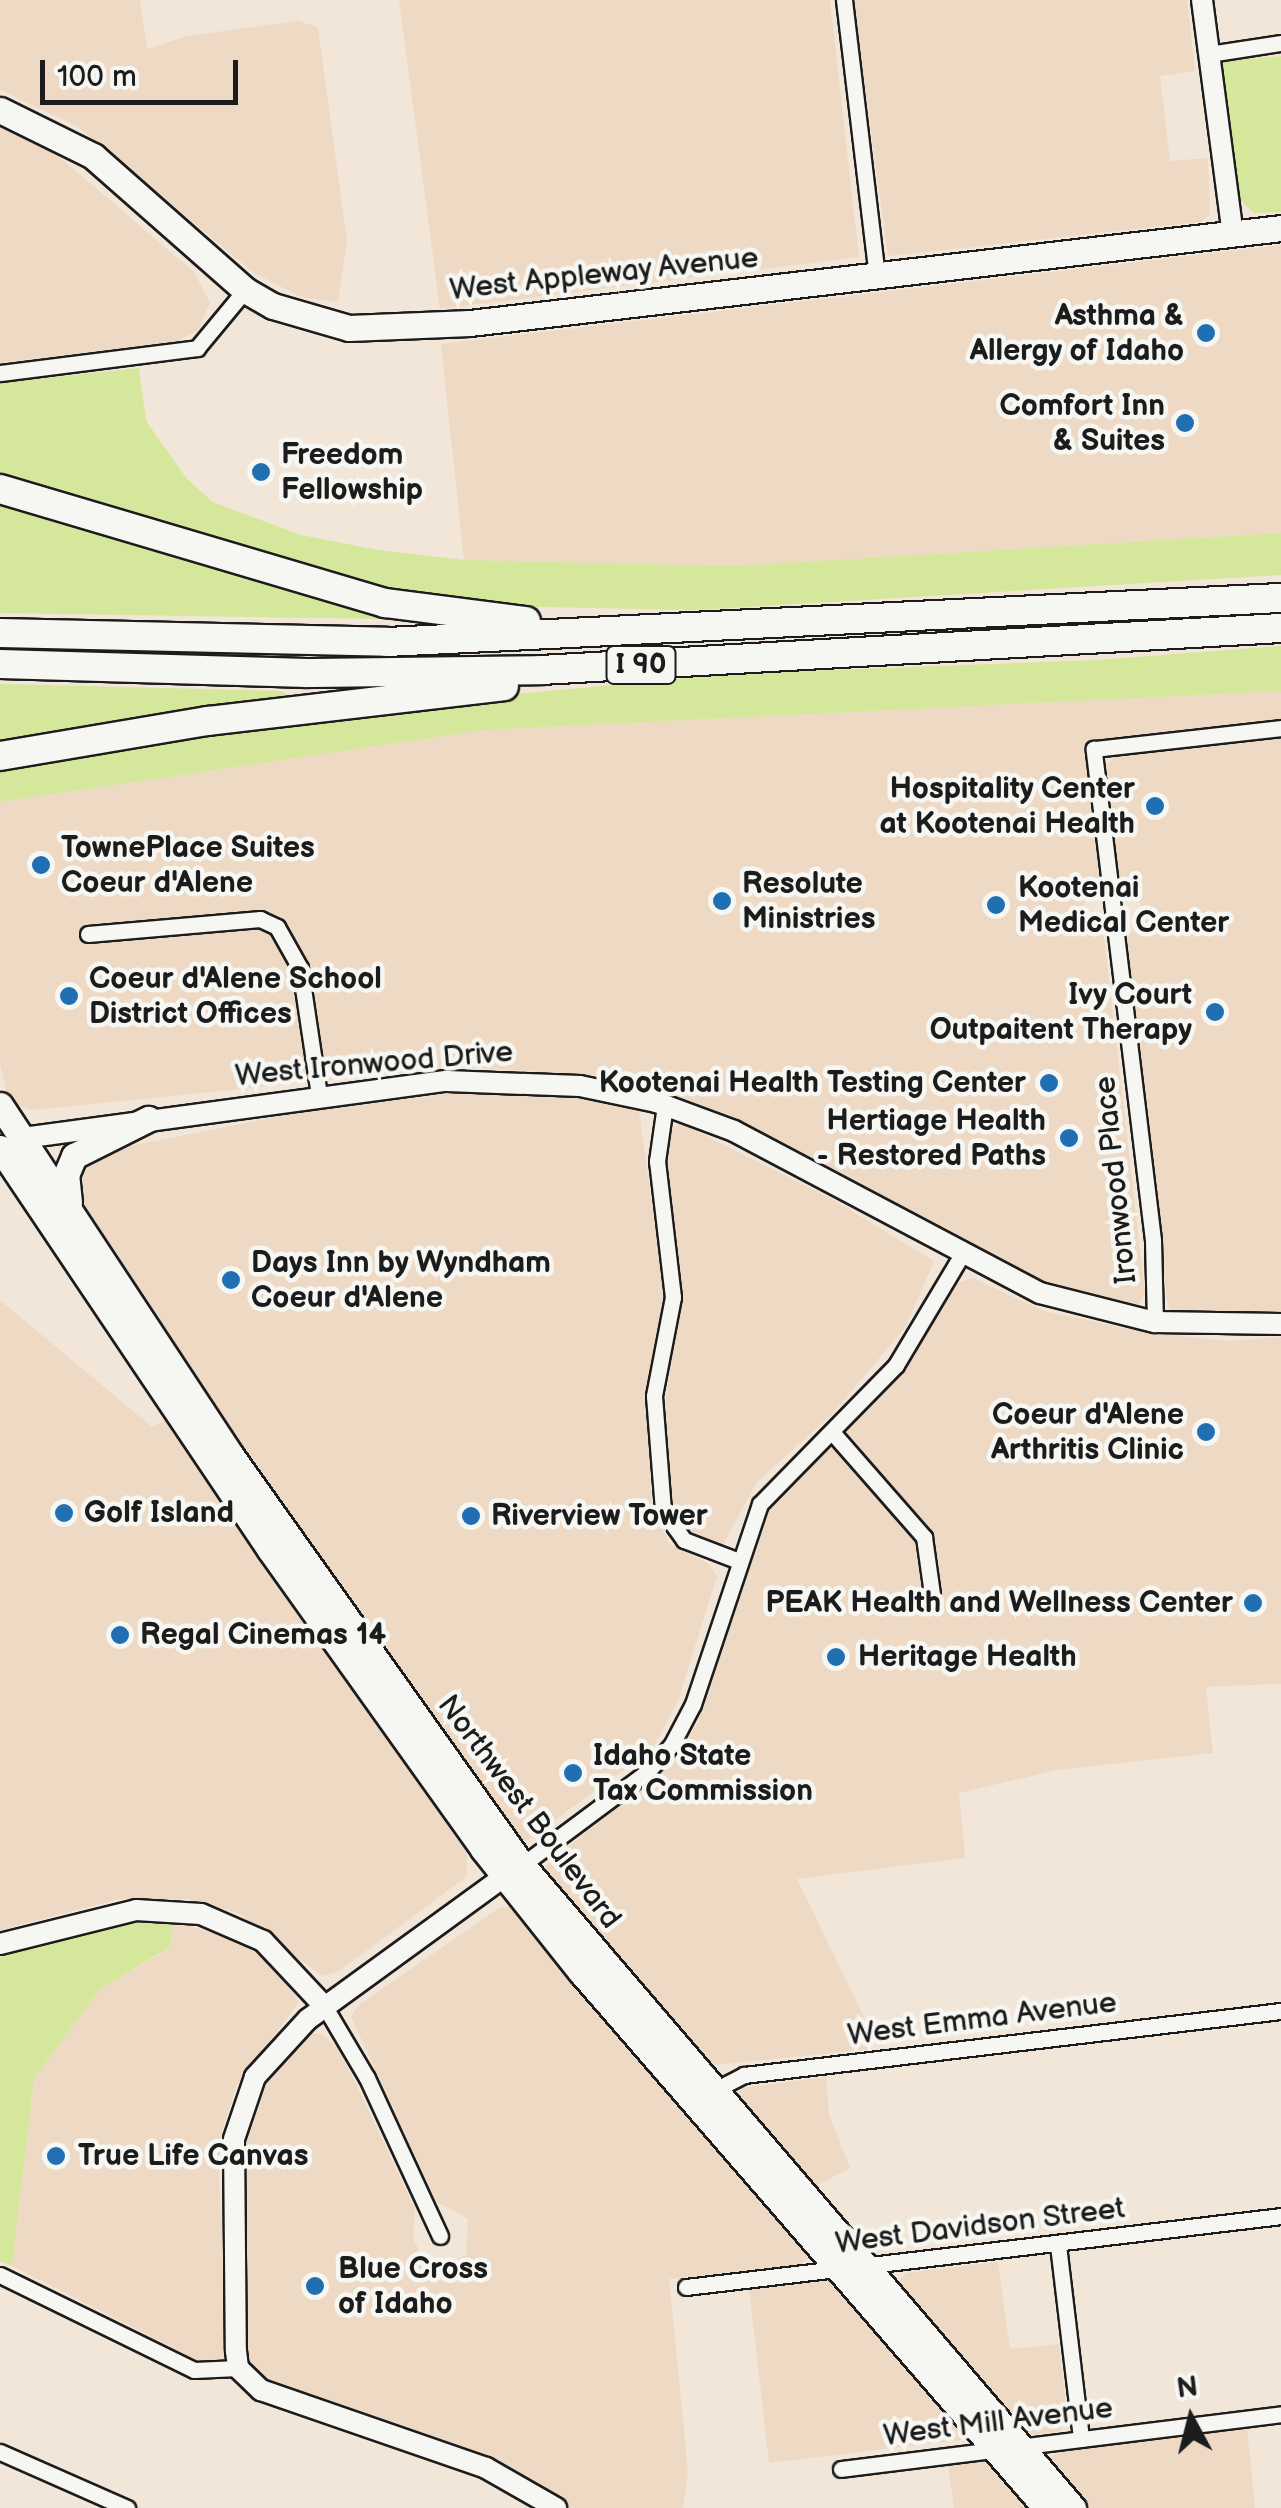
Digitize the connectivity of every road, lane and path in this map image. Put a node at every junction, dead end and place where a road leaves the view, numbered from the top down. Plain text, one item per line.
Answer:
1 (844, 0) edge
2 (1202, 0) edge
3 (1281, 44) edge
4 (1209, 54) junction
5 (0, 110) edge
6 (1281, 228) edge
7 (1232, 234) junction
8 (876, 276) junction
9 (245, 290) junction
10 (0, 373) edge
11 (0, 489) edge
12 (1281, 588) edge
13 (1281, 598) edge
14 (1189, 603) junction
15 (1281, 628) edge
16 (657, 632) junction
17 (0, 634) edge
18 (1143, 636) junction
19 (1281, 636) edge
20 (0, 664) edge
21 (670, 664) junction
22 (1281, 728) edge
23 (0, 756) edge
24 (88, 934) dead end
25 (319, 1095) junction
26 (0, 1105) edge
27 (665, 1105) junction
28 (148, 1119) junction
29 (8, 1142) edge
30 (0, 1184) edge
31 (32, 1196) junction
32 (70, 1207) junction
33 (960, 1256) junction
34 (1155, 1322) junction
35 (1281, 1324) edge
36 (832, 1432) junction
37 (738, 1562) junction
38 (932, 1594) dead end
39 (513, 1870) junction
40 (0, 1944) edge
41 (324, 2008) junction
42 (1281, 2011) edge
43 (704, 2096) junction
44 (1281, 2216) edge
45 (440, 2236) dead end
46 (1058, 2245) junction
47 (853, 2270) junction
48 (0, 2276) edge
49 (686, 2287) dead end
50 (238, 2368) junction
51 (1281, 2414) edge
52 (1081, 2439) junction
53 (1008, 2448) junction
54 (0, 2452) edge
55 (842, 2469) dead end
56 (127, 2508) edge
57 (556, 2508) edge
58 (1046, 2508) edge
59 (1072, 2508) edge

1 - 8 street
2 - 4 street
3 - 4 street
4 - 7 street
5 - 9 main road, West Appleway Avenue
6 - 7 main road, West Appleway Avenue
7 - 8 main road, West Appleway Avenue
8 - 9 main road, West Appleway Avenue
9 - 10 street
11 - 16 highway
12 - 14 highway, I 90
13 - 14 highway, I 90
14 - 16 highway, I 90
15 - 18 highway, I 90
16 - 17 highway, I 90
18 - 19 highway
18 - 21 highway, I 90
20 - 21 highway, I 90
21 - 23 highway, I 90
22 - 34 street, Ironwood Place
24 - 25 street
25 - 27 street, West Ironwood Drive
25 - 28 street, West Ironwood Drive
26 - 29 main road, Northwest Boulevard
27 - 33 street, West Ironwood Drive
27 - 37 street
28 - 29 street, West Ironwood Drive
28 - 32 main road
29 - 31 main road, Northwest Boulevard
29 - 32 main road, Northwest Boulevard
30 - 31 main road
31 - 39 main road, Northwest Boulevard
32 - 39 main road, Northwest Boulevard
33 - 34 street, West Ironwood Drive
33 - 36 street
34 - 35 street, West Ironwood Drive
36 - 37 street
36 - 38 street
37 - 39 street
39 - 41 street
39 - 43 main road, Northwest Boulevard
40 - 41 street
41 - 45 street
41 - 50 street
42 - 43 street, West Emma Avenue
43 - 47 main road, Northwest Boulevard
44 - 46 street, West Davidson Street
46 - 47 street, West Davidson Street
46 - 52 street
47 - 49 street, West Davidson Street
47 - 53 main road, Northwest Boulevard
48 - 50 street
50 - 57 street
51 - 52 street, West Mill Avenue
52 - 53 street, West Mill Avenue
53 - 55 street, West Mill Avenue
53 - 58 main road, Northwest Boulevard
53 - 59 main road, Northwest Boulevard
54 - 56 street

